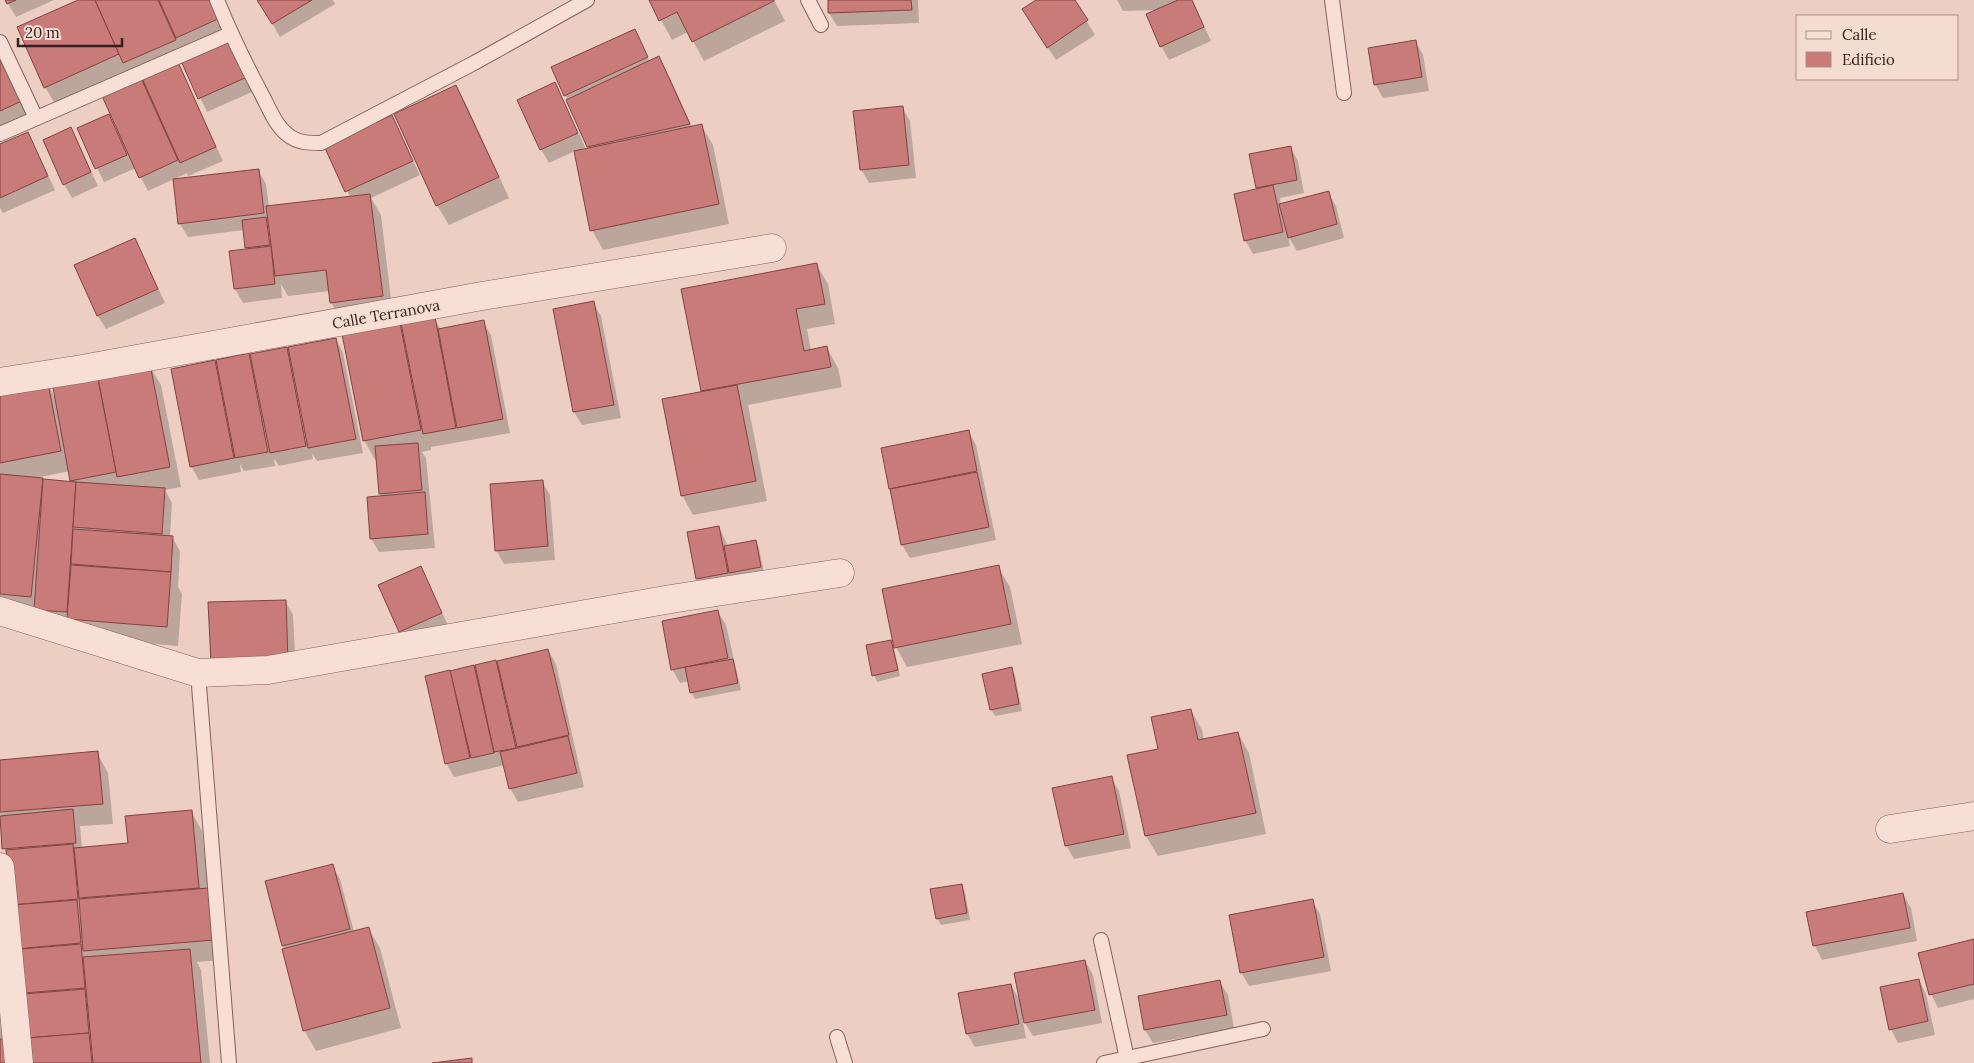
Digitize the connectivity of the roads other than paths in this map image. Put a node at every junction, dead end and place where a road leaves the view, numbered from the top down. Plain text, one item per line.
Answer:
1 (217, 0) edge
2 (587, 0) edge
3 (808, 0) edge
4 (1332, 0) edge
5 (821, 25) dead end
6 (230, 34) junction
7 (0, 42) edge
8 (1344, 93) dead end
9 (36, 118) junction
10 (0, 134) edge
11 (772, 248) dead end
12 (0, 382) edge
13 (840, 573) dead end
14 (0, 611) edge
15 (198, 673) junction
16 (1974, 816) edge
17 (1890, 830) dead end
18 (0, 867) edge
19 (1102, 940) dead end
20 (1263, 1029) dead end
21 (837, 1037) dead end
22 (1128, 1060) edge
23 (19, 1063) edge
24 (229, 1063) edge
25 (845, 1063) edge
26 (1104, 1063) edge

1 - 6 lane
2 - 6 lane
3 - 5 lane
4 - 8 lane
6 - 9 lane
7 - 9 lane
9 - 10 lane
11 - 12 street, Calle Terranova
13 - 15 street
14 - 15 street
15 - 24 lane
16 - 17 street
18 - 23 street
19 - 22 lane
20 - 22 lane
21 - 25 lane
22 - 26 lane

